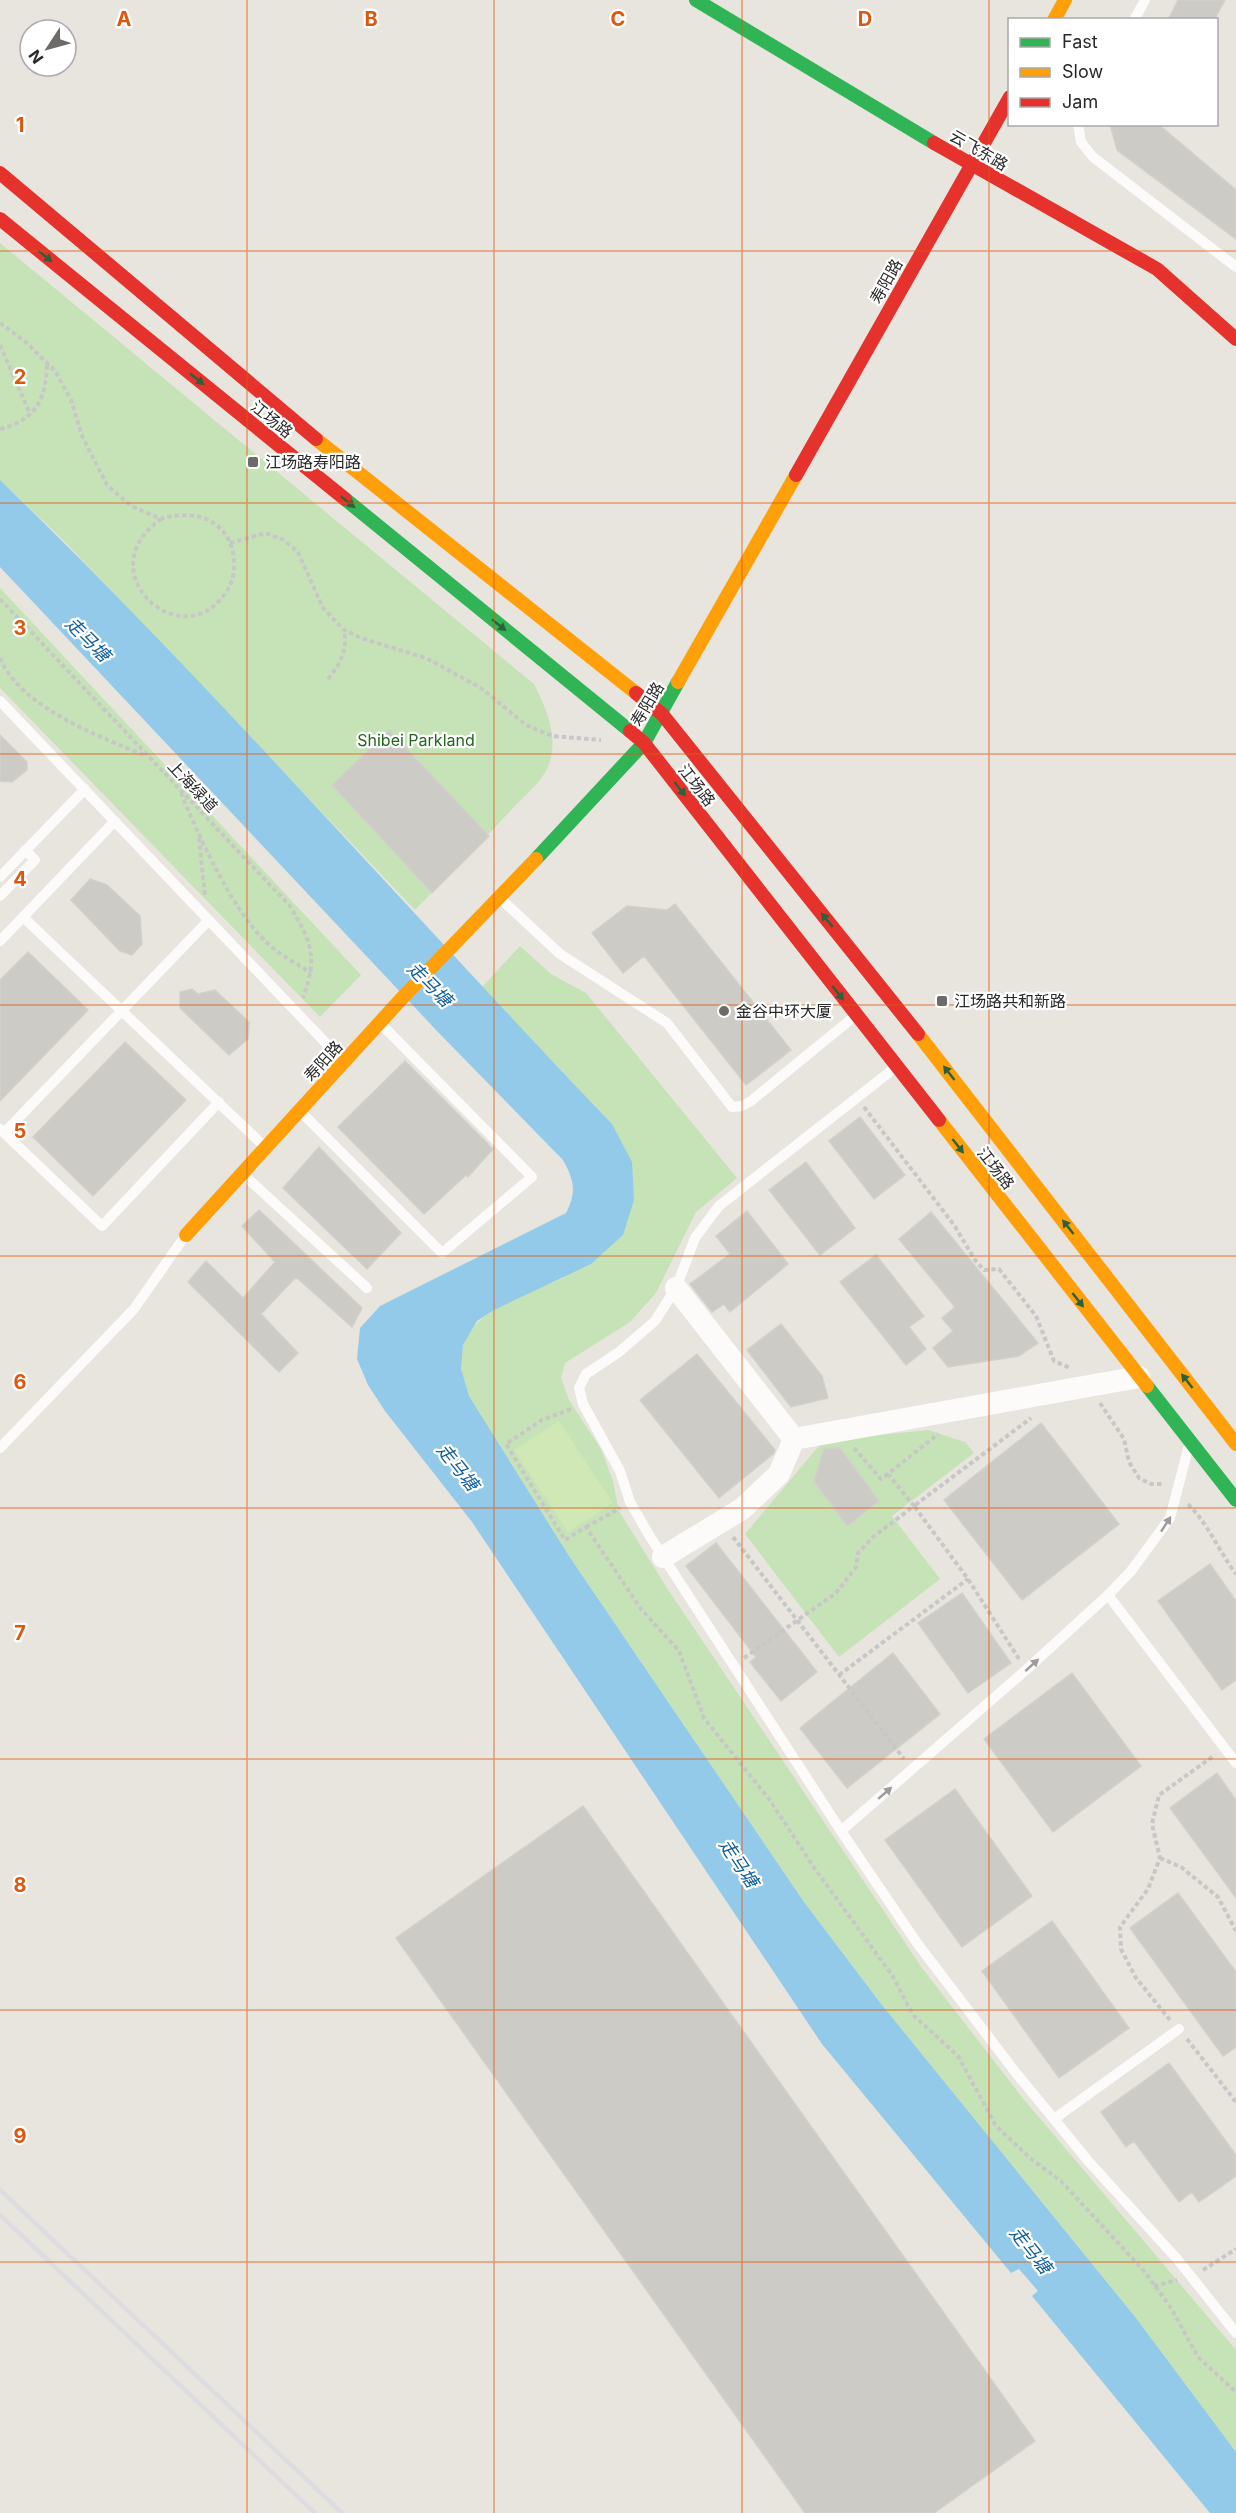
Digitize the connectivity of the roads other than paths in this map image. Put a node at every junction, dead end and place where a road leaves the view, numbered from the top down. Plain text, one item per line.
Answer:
1 (696, 0) edge
2 (1065, 0) edge
3 (1145, 0) edge
4 (1055, 18) edge
5 (1135, 18) edge
6 (1008, 100) edge
7 (1078, 126) edge
8 (971, 165) junction
9 (0, 173) edge
10 (0, 219) edge
11 (1236, 267) edge
12 (1236, 339) edge
13 (0, 700) edge
14 (662, 714) junction
15 (644, 743) junction
16 (85, 789) junction
17 (115, 821) junction
18 (25, 850) junction
19 (0, 877) edge
20 (0, 896) edge
21 (500, 898) junction
22 (205, 916) junction
23 (23, 917) junction
24 (0, 941) edge
25 (122, 1010) junction
26 (856, 1016) junction
27 (380, 1023) junction
28 (344, 1063) junction
29 (896, 1067) junction
30 (219, 1102) junction
31 (300, 1111) junction
32 (2, 1131) edge
33 (266, 1148) junction
34 (243, 1173) junction
35 (186, 1235) joint
36 (367, 1288) dead end
37 (676, 1288) junction
38 (1139, 1377) junction
39 (1236, 1413) edge
40 (1221, 1425) junction
41 (1191, 1436) junction
42 (794, 1439) junction
43 (1236, 1444) edge
44 (0, 1448) edge
45 (1236, 1500) edge
46 (663, 1557) junction
47 (1108, 1595) junction
48 (1236, 1763) edge
49 (841, 1831) junction
50 (1179, 2030) road end
51 (1054, 2119) junction
52 (1236, 2333) edge

1 - 8 main road, 云飞东路
2 - 4 main road
3 - 5 lane
6 - 8 main road, 寿阳路
7 - 11 lane
8 - 12 main road, 云飞东路
8 - 14 main road, 寿阳路
9 - 14 main road, 江场路
10 -> 15 main road, 江场路
13 - 16 lane
14 - 15 main road, 寿阳路
40 -> 14 main road, 江场路
15 - 21 main road, 寿阳路
15 -> 26 main road, 江场路
16 - 17 lane
16 - 18 lane
17 - 22 lane
17 - 23 lane
18 - 19 lane
18 - 20 lane
21 - 26 lane
21 - 27 main road, 寿阳路
22 - 25 lane
22 - 28 lane
23 - 24 lane
23 - 25 lane
25 - 30 lane
25 - 32 lane
26 - 29 main road, 江场路
27 - 28 main road, 寿阳路
27 - 31 lane
28 - 31 main road, 寿阳路
29 - 37 lane
29 -> 38 main road, 江场路
30 - 32 lane
30 - 33 lane
31 - 33 main road, 寿阳路
33 - 34 main road, 寿阳路
34 - 35 main road, 寿阳路
34 - 36 lane
35 - 44 lane
37 - 42 street
37 - 46 lane
38 - 41 main road, 江场路
38 - 42 street
39 - 40 main road
40 - 43 main road, 江场路
41 - 45 main road, 江场路
47 -> 41 lane
42 - 46 street
46 - 49 lane
47 - 48 lane
49 -> 47 lane
49 - 51 lane
50 - 51 lane
51 - 52 lane

